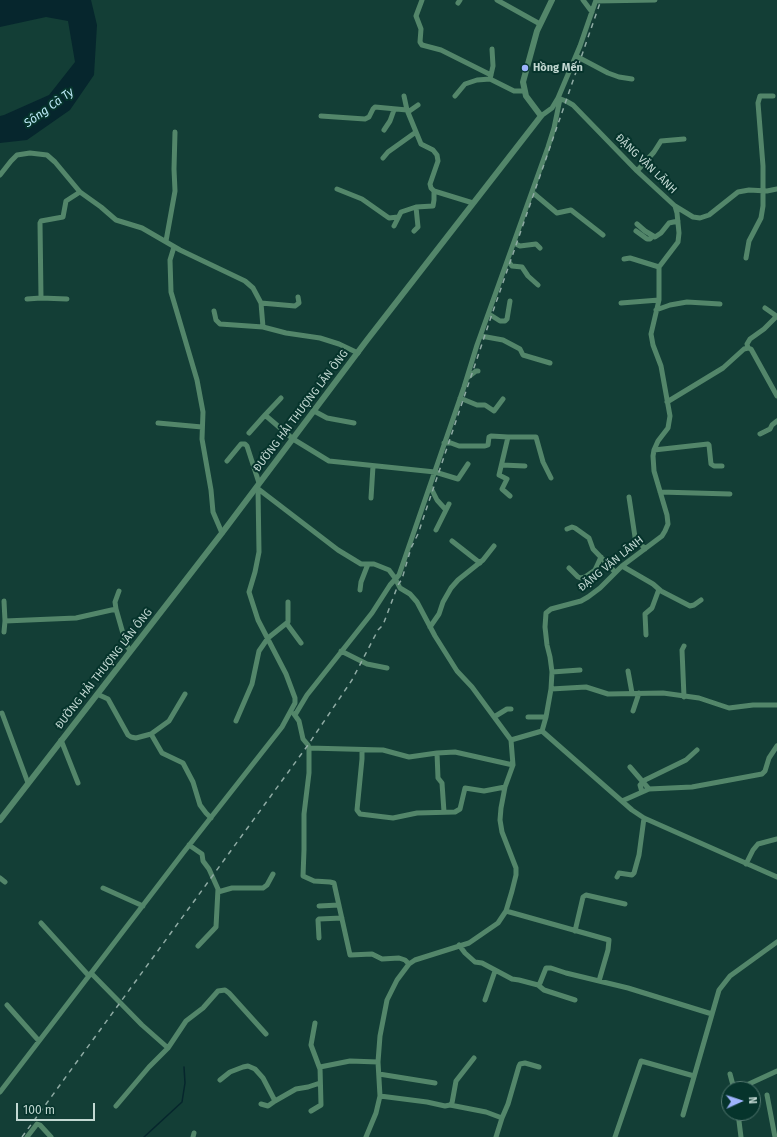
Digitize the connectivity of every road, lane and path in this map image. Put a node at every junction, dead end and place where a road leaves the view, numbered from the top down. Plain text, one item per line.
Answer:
1 (422, 0) edge
2 (497, 0) edge
3 (552, 0) edge
4 (582, 0) edge
5 (596, 0) edge
6 (647, 0) edge
7 (655, 0) edge
8 (592, 12) junction
9 (540, 24) junction
10 (492, 48) dead end
11 (576, 56) junction
12 (490, 77) junction
13 (632, 79) dead end
14 (524, 91) junction
15 (404, 96) dead end
16 (455, 96) dead end
17 (773, 96) dead end
18 (559, 99) junction
19 (418, 105) dead end
20 (394, 110) junction
21 (408, 111) junction
22 (321, 116) dead end
23 (541, 116) junction
24 (384, 130) dead end
25 (175, 132) dead end
26 (416, 132) junction
27 (684, 139) dead end
28 (383, 158) dead end
29 (637, 171) junction
30 (0, 175) edge
31 (777, 188) edge
32 (337, 189) dead end
33 (434, 191) junction
34 (764, 191) junction
35 (80, 192) junction
36 (532, 192) junction
37 (473, 203) junction
38 (675, 206) junction
39 (416, 207) junction
40 (398, 217) junction
41 (678, 221) junction
42 (637, 224) dead end
43 (394, 226) dead end
44 (414, 231) dead end
45 (636, 231) dead end
46 (603, 235) dead end
47 (653, 236) junction
48 (166, 241) junction
49 (514, 243) junction
50 (174, 247) junction
51 (540, 248) dead end
52 (746, 258) dead end
53 (624, 259) dead end
54 (508, 261) junction
55 (659, 267) junction
56 (538, 285) dead end
57 (298, 297) dead end
58 (41, 298) junction
59 (27, 299) dead end
60 (68, 299) dead end
61 (659, 300) junction
62 (510, 301) dead end
63 (261, 303) junction
64 (621, 303) dead end
65 (720, 304) dead end
66 (765, 308) dead end
67 (656, 310) junction
68 (214, 311) dead end
69 (489, 314) junction
70 (263, 327) junction
71 (481, 336) junction
72 (748, 348) junction
73 (358, 353) junction
74 (550, 363) dead end
75 (478, 371) dead end
76 (467, 378) junction
77 (777, 396) edge
78 (281, 398) dead end
79 (460, 398) junction
80 (502, 399) dead end
81 (667, 402) junction
82 (314, 411) junction
83 (264, 415) junction
84 (777, 421) edge
85 (158, 423) dead end
86 (354, 423) dead end
87 (202, 427) junction
88 (249, 433) dead end
89 (760, 434) dead end
90 (508, 437) junction
91 (293, 439) junction
92 (444, 443) junction
93 (654, 450) junction
94 (227, 461) dead end
95 (468, 464) dead end
96 (502, 465) junction
97 (373, 466) junction
98 (525, 466) dead end
99 (722, 466) dead end
100 (435, 472) junction
101 (551, 478) dead end
102 (258, 486) junction
103 (430, 486) junction
104 (660, 492) junction
105 (730, 494) dead end
106 (510, 496) dead end
107 (629, 497) dead end
108 (371, 498) dead end
109 (449, 504) dead end
110 (446, 510) junction
111 (568, 529) dead end
112 (436, 530) dead end
113 (222, 533) junction
114 (452, 541) dead end
115 (494, 546) dead end
116 (645, 549) junction
117 (601, 557) junction
118 (480, 563) junction
119 (368, 564) junction
120 (622, 566) junction
121 (569, 568) dead end
122 (615, 572) junction
123 (395, 578) junction
124 (659, 589) junction
125 (360, 590) dead end
126 (119, 591) dead end
127 (701, 600) dead end
128 (4, 601) dead end
129 (288, 602) dead end
130 (116, 609) junction
131 (4, 621) junction
132 (287, 624) junction
133 (430, 627) junction
134 (4, 632) dead end
135 (646, 635) dead end
136 (268, 638) junction
137 (301, 643) dead end
138 (684, 646) dead end
139 (130, 651) junction
140 (341, 651) junction
141 (387, 668) dead end
142 (580, 670) dead end
143 (628, 671) dead end
144 (552, 672) junction
145 (551, 689) junction
146 (632, 693) junction
147 (639, 693) junction
148 (97, 694) junction
149 (185, 694) dead end
150 (684, 696) junction
151 (777, 705) edge
152 (511, 709) dead end
153 (633, 711) dead end
154 (2, 713) dead end
155 (293, 713) junction
156 (494, 717) junction
157 (528, 717) dead end
158 (546, 717) junction
159 (236, 721) dead end
160 (542, 732) junction
161 (152, 734) junction
162 (61, 740) junction
163 (511, 740) junction
164 (777, 746) edge
165 (309, 748) junction
166 (362, 750) junction
167 (697, 750) dead end
168 (437, 753) junction
169 (512, 765) junction
170 (630, 767) dead end
171 (28, 783) junction
172 (78, 783) dead end
173 (642, 783) junction
174 (505, 787) junction
175 (649, 789) junction
176 (642, 792) junction
177 (622, 801) junction
178 (444, 812) junction
179 (211, 818) junction
180 (644, 818) junction
181 (0, 820) edge
182 (777, 839) edge
183 (189, 845) junction
184 (746, 864) junction
185 (273, 874) dead end
186 (617, 877) dead end
187 (777, 877) edge
188 (0, 878) edge
189 (5, 882) dead end
190 (102, 888) dead end
191 (218, 892) junction
192 (625, 904) dead end
193 (339, 905) junction
194 (143, 906) junction
195 (319, 906) dead end
196 (506, 911) junction
197 (342, 918) junction
198 (41, 923) dead end
199 (575, 931) junction
200 (319, 938) dead end
201 (777, 942) edge
202 (459, 945) junction
203 (198, 946) dead end
204 (409, 964) junction
205 (495, 971) junction
206 (90, 975) junction
207 (599, 981) junction
208 (538, 985) junction
209 (486, 1000) dead end
210 (576, 1000) dead end
211 (7, 1005) dead end
212 (712, 1014) junction
213 (315, 1023) dead end
214 (266, 1034) dead end
215 (39, 1041) junction
216 (168, 1048) junction
217 (474, 1058) dead end
218 (378, 1062) junction
219 (539, 1067) dead end
220 (320, 1069) junction
221 (777, 1071) edge
222 (379, 1074) junction
223 (730, 1074) dead end
224 (694, 1076) junction
225 (220, 1080) dead end
226 (732, 1081) edge
227 (755, 1081) edge
228 (320, 1083) junction
229 (435, 1083) dead end
230 (0, 1092) edge
231 (767, 1095) dead end
232 (380, 1096) junction
233 (275, 1101) junction
234 (261, 1104) dead end
235 (450, 1105) junction
236 (116, 1106) dead end
237 (311, 1111) dead end
238 (683, 1115) dead end
239 (502, 1118) junction
240 (739, 1121) edge
241 (28, 1137) edge
242 (51, 1137) edge
243 (366, 1137) edge
244 (496, 1137) edge
245 (615, 1137) edge
246 (741, 1137) edge
247 (775, 1137) edge

1 - 12 street
2 - 9 street
3 - 9 street
4 - 8 street
5 - 6 street
5 - 8 street
6 - 7 street
8 - 11 street
9 - 14 street
10 - 12 street
11 - 13 street
11 - 18 street
12 - 14 street
12 - 16 street
14 - 23 street
15 - 21 street
17 - 34 street
18 - 23 street
18 - 29 street, ĐẶNG VĂN LÃNH
18 - 36 street
19 - 21 street
20 - 21 street
20 - 22 street
20 - 24 street
21 - 26 street
23 - 37 street, ĐƯỜNG HẢI THƯỢNG LÃN ÔNG
25 - 48 street
26 - 28 street
26 - 33 street
27 - 29 street
29 - 38 street, ĐẶNG VĂN LÃNH
30 - 35 street
31 - 34 street
32 - 40 street
33 - 37 street
33 - 39 street
34 - 38 street
34 - 52 street
35 - 48 street
35 - 58 street
36 - 46 street
36 - 49 street
37 - 73 street, ĐƯỜNG HẢI THƯỢNG LÃN ÔNG
38 - 41 street, ĐẶNG VĂN LÃNH
39 - 40 street
39 - 44 street
40 - 43 street
41 - 47 street
41 - 55 street, ĐẶNG VĂN LÃNH
42 - 47 street
45 - 47 street
48 - 50 street
49 - 51 street
49 - 54 street
50 - 63 street
50 - 87 street
53 - 55 street
54 - 56 street
54 - 69 street
55 - 61 street
57 - 63 street
58 - 59 street
58 - 60 street
61 - 64 street
61 - 67 street
62 - 69 street
63 - 70 street
65 - 67 street
66 - 72 street
67 - 81 street
68 - 70 street
69 - 71 street
70 - 73 street
71 - 74 street
71 - 76 street
72 - 77 street
72 - 81 street
73 - 82 street, ĐƯỜNG HẢI THƯỢNG LÃN ÔNG
75 - 76 street
76 - 79 street
78 - 83 street
79 - 80 street
79 - 92 street
81 - 93 street
82 - 86 street
82 - 91 street, ĐƯỜNG HẢI THƯỢNG LÃN ÔNG
83 - 88 street
83 - 91 street
84 - 89 street
85 - 87 street
87 - 113 street
90 - 92 street
90 - 96 street
90 - 101 street
91 - 97 street
91 - 102 street, ĐƯỜNG HẢI THƯỢNG LÃN ÔNG
92 - 100 street
93 - 99 street
93 - 104 street, ĐẶNG VĂN LÃNH
94 - 102 street
95 - 100 street
96 - 98 street
96 - 106 street
97 - 100 street
97 - 108 street
100 - 103 street
102 - 113 street, ĐƯỜNG HẢI THƯỢNG LÃN ÔNG
102 - 119 street
102 - 136 street
103 - 110 street
103 - 123 street
104 - 105 street
104 - 116 street, ĐẶNG VĂN LÃNH
107 - 116 street
109 - 110 street
110 - 112 street
111 - 117 street
113 - 139 street, ĐƯỜNG HẢI THƯỢNG LÃN ÔNG
114 - 118 street
115 - 118 street
116 - 120 street, ĐẶNG VĂN LÃNH
117 - 121 street
117 - 122 street
118 - 133 street
119 - 123 street
119 - 125 street
120 - 122 street, ĐẶNG VĂN LÃNH
120 - 124 street
122 - 144 street, ĐẶNG VĂN LÃNH
123 - 133 street
123 - 140 street
124 - 127 street
124 - 135 street
126 - 130 street
128 - 131 street
129 - 132 street
130 - 131 street
130 - 139 street
131 - 134 street
132 - 136 street
132 - 137 street
133 - 156 street
136 - 155 street
136 - 159 street
138 - 150 street
139 - 148 street, ĐƯỜNG HẢI THƯỢNG LÃN ÔNG
140 - 141 street
140 - 155 street
142 - 144 street
143 - 146 street
144 - 145 street, ĐẶNG VĂN LÃNH
145 - 146 street
145 - 158 street, ĐẶNG VĂN LÃNH
146 - 147 street
147 - 150 street
147 - 153 street
148 - 161 street
148 - 162 street, ĐƯỜNG HẢI THƯỢNG LÃN ÔNG
149 - 161 street
150 - 151 street
152 - 156 street
154 - 171 street
155 - 165 street
155 - 179 street
156 - 163 street
157 - 158 street
158 - 160 street, ĐẶNG VĂN LÃNH
160 - 163 street
160 - 177 street
161 - 179 street
162 - 171 street, ĐƯỜNG HẢI THƯỢNG LÃN ÔNG
162 - 172 street
163 - 169 street
164 - 175 street
165 - 166 street
165 - 193 street
166 - 168 street
166 - 178 street
167 - 173 street
168 - 169 street
168 - 178 street
169 - 174 street
170 - 173 street
171 - 181 street, ĐƯỜNG HẢI THƯỢNG LÃN ÔNG
173 - 175 street
173 - 176 street
174 - 178 street
174 - 196 street
175 - 176 street
176 - 177 street
177 - 180 street
179 - 183 street
180 - 184 street
180 - 186 street
182 - 184 street
183 - 191 street
183 - 194 street
184 - 187 street
185 - 191 street
188 - 189 street
190 - 194 street
191 - 203 street
192 - 199 street
193 - 195 street
193 - 197 street
194 - 206 street
196 - 199 street
196 - 202 street
197 - 200 street
197 - 204 street
198 - 206 street
199 - 207 street
201 - 212 street
202 - 204 street
202 - 205 street
204 - 218 street
205 - 208 street
205 - 209 street
206 - 215 street
206 - 216 street
207 - 208 street
207 - 212 street
208 - 210 street
211 - 215 street
212 - 224 street
213 - 220 street
214 - 216 street
215 - 230 street
216 - 236 street
217 - 235 street
218 - 220 street
218 - 222 street
219 - 239 street
220 - 228 street
221 - 227 street
222 - 229 street
222 - 232 street
223 - 226 street
224 - 238 street
224 - 245 street
225 - 233 street
228 - 233 street
228 - 237 street
231 - 247 street
232 - 235 street
232 - 243 street
233 - 234 street
235 - 239 street
239 - 244 street
240 - 246 street
241 - 242 street

